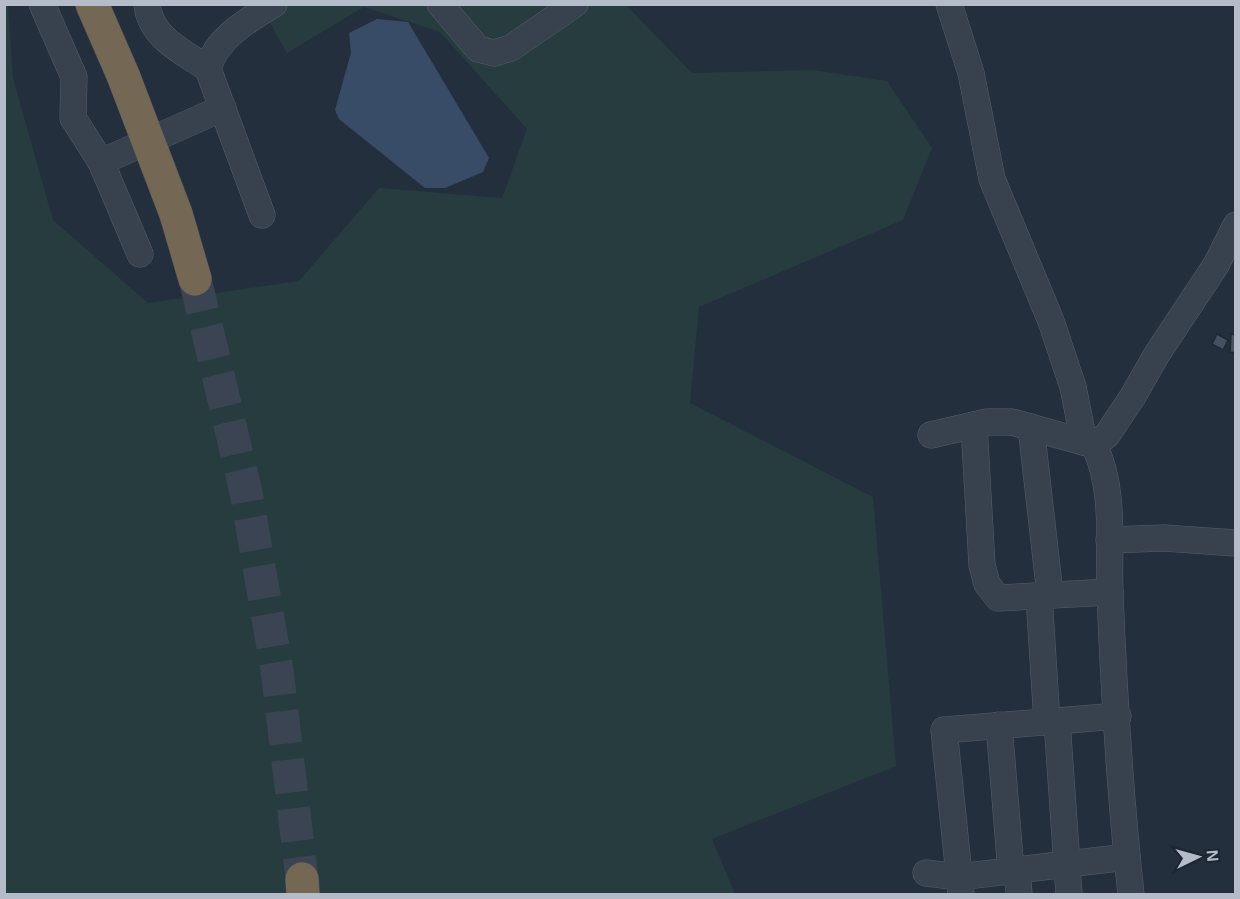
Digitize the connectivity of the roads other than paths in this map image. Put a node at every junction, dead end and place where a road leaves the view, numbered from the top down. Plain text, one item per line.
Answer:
1 (42, 4) edge
2 (92, 4) edge
3 (147, 4) edge
4 (274, 4) edge
5 (440, 4) edge
6 (574, 4) edge
7 (949, 4) edge
8 (208, 69) junction
9 (223, 108) junction
10 (101, 162) junction
11 (262, 215) dead end
12 (1236, 225) edge
13 (140, 254) dead end
14 (195, 279) tunnel mouth
15 (974, 425) junction
16 (1031, 427) junction
17 (931, 435) dead end
18 (1089, 444) junction
19 (1109, 540) junction
20 (1236, 543) edge
21 (1110, 592) junction
22 (1045, 595) junction
23 (1118, 716) junction
24 (1052, 721) junction
25 (999, 726) junction
26 (1127, 858) junction
27 (1066, 865) junction
28 (926, 873) dead end
29 (1015, 879) edge
30 (960, 886) edge
31 (1069, 894) edge
32 (1131, 894) edge

1 - 10 street
2 - 14 highway, bridge
3 - 8 street
4 - 8 street
5 - 6 street
7 - 18 street
8 - 9 street
9 - 10 street
9 - 11 street
10 - 13 street
12 - 18 street
15 - 16 street
15 - 17 street
15 - 22 street
16 - 18 street
16 - 22 street
18 - 19 street
19 - 20 street
19 - 21 street
21 - 22 street
21 - 23 street
22 - 24 street
23 - 24 street
23 - 26 street
24 - 25 street
24 - 27 street
25 - 29 street
25 - 30 street
26 - 27 street
26 - 32 street
27 - 29 street
27 - 31 street
28 - 30 street
29 - 30 street

